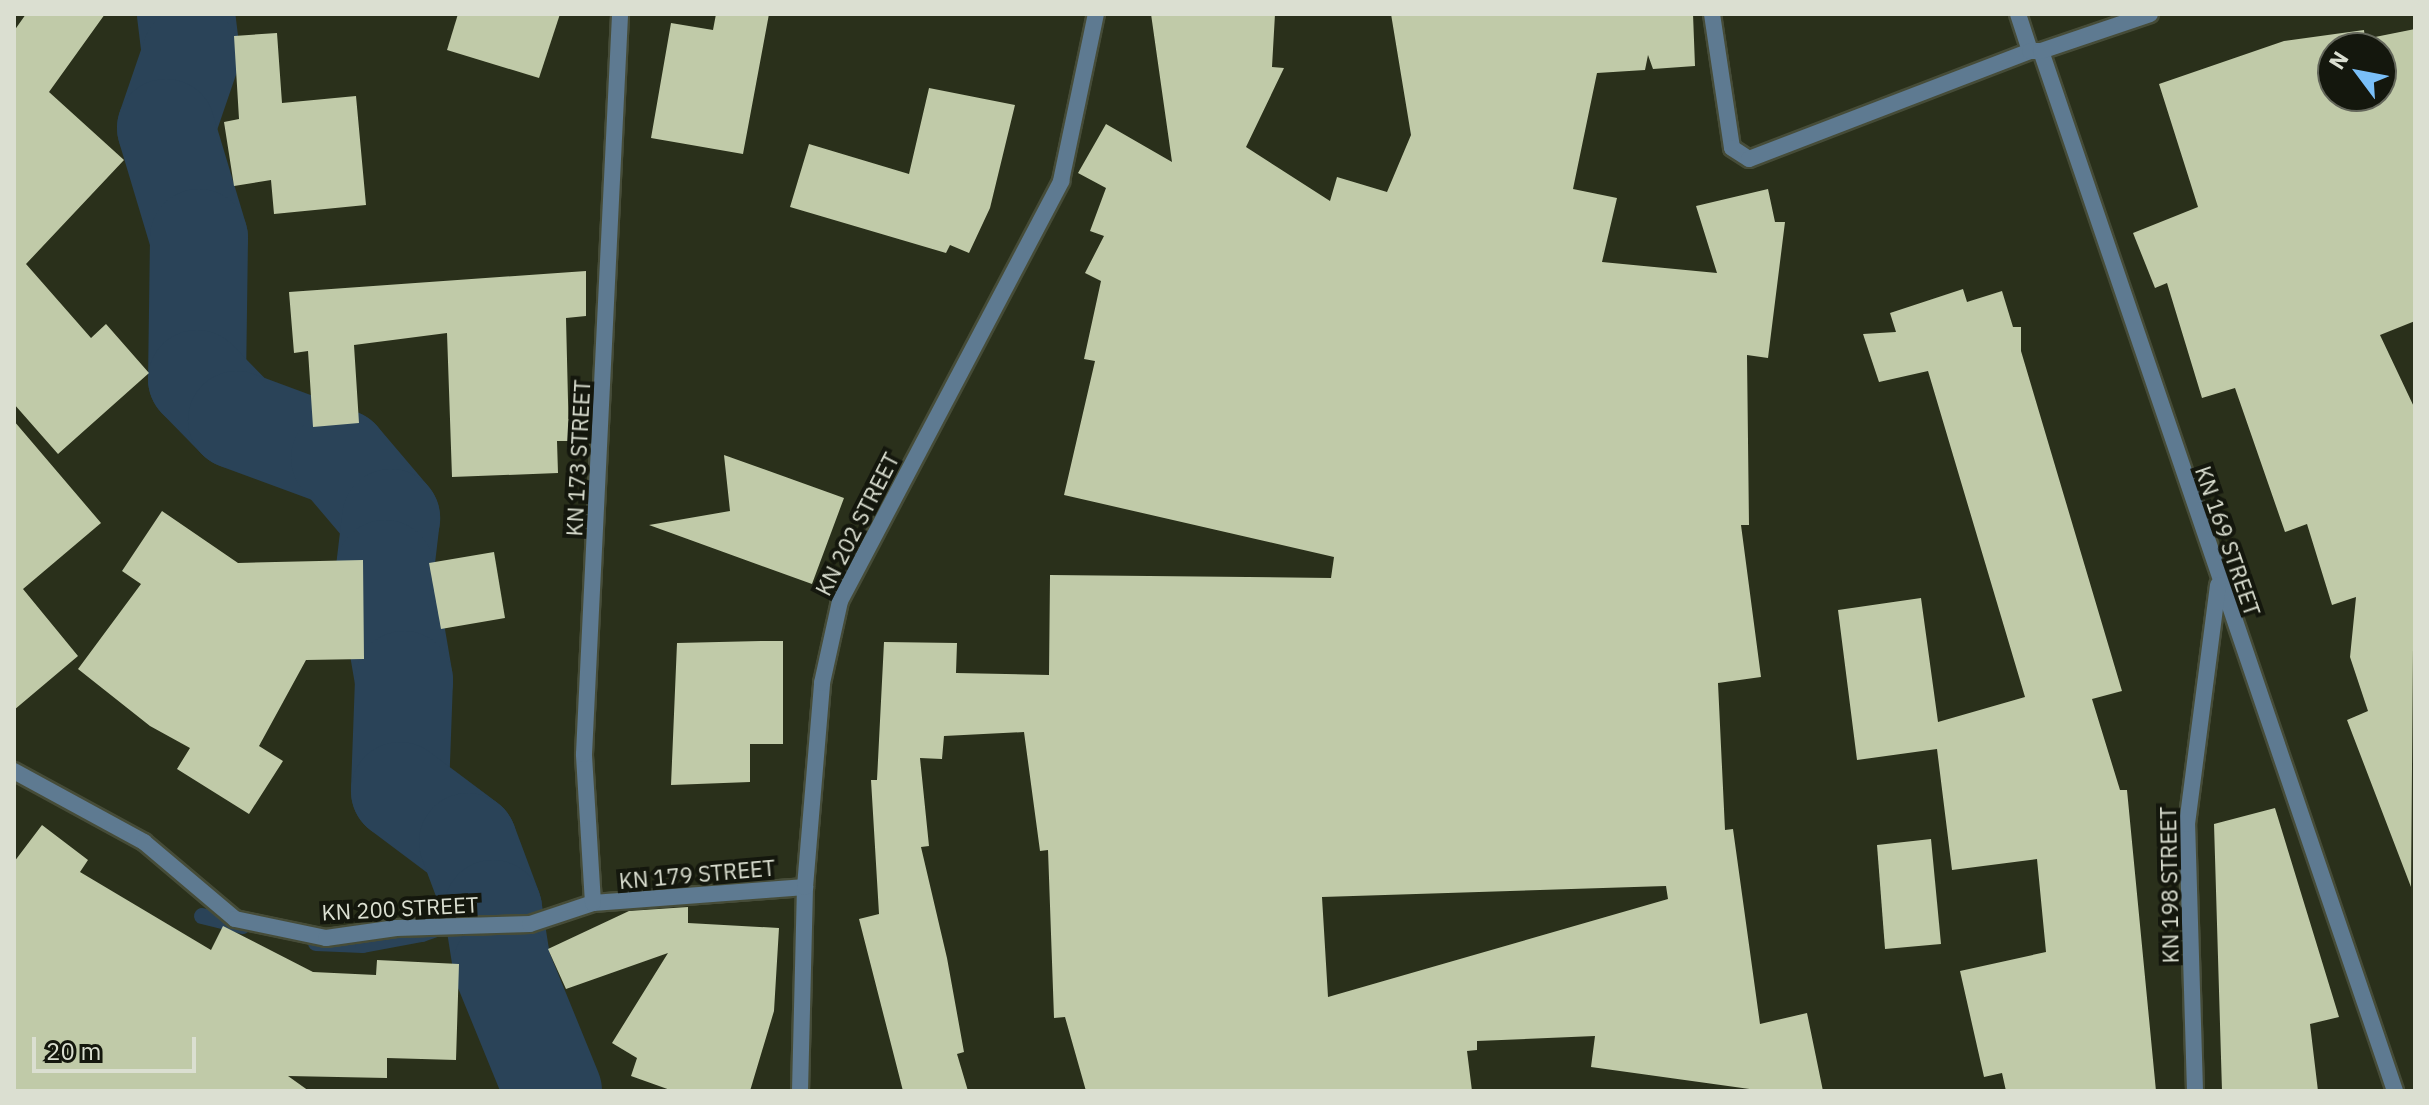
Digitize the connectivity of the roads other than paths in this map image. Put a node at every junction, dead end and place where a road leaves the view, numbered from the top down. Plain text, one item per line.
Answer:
1 (620, 14) edge
2 (1096, 14) edge
3 (1712, 14) edge
4 (2018, 14) edge
5 (2150, 14) edge
6 (2036, 51) junction
7 (2219, 583) junction
8 (14, 771) edge
9 (805, 887) junction
10 (593, 903) junction
11 (800, 1091) edge
12 (2195, 1091) edge
13 (2395, 1091) edge

1 - 10 street, KN 173 STREET
2 - 9 street, KN 202 STREET
3 - 6 street
4 - 6 street, KN 169 STREET
5 - 6 street
6 - 7 street, KN 169 STREET
7 - 12 street, KN 198 STREET
7 - 13 street, KN 169 STREET
8 - 10 street, KN 200 STREET
9 - 10 street, KN 179 STREET
9 - 11 street, KN 202 STREET

